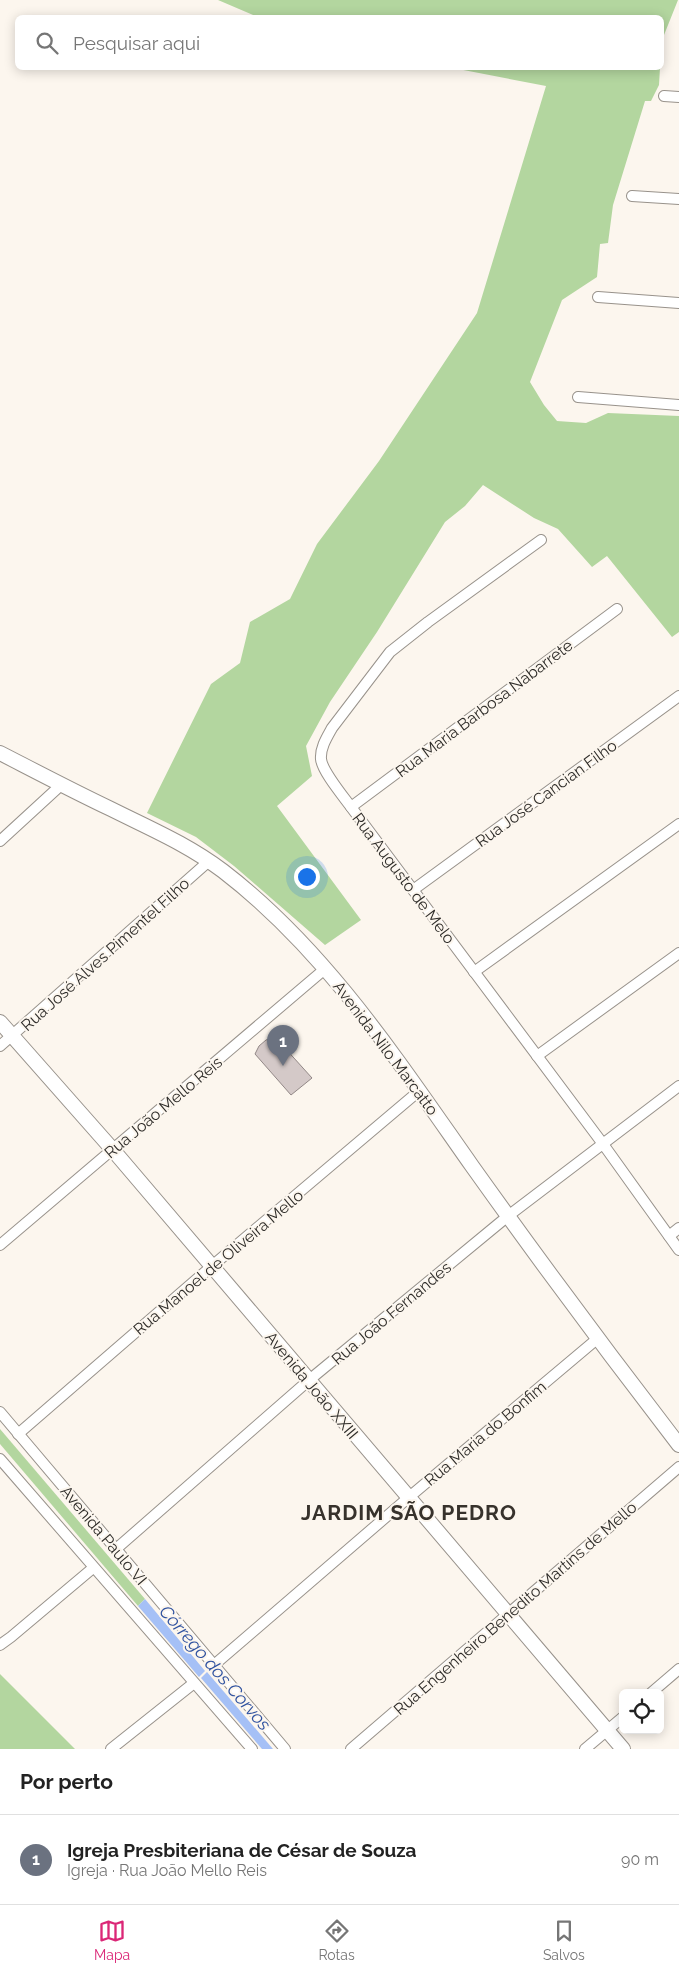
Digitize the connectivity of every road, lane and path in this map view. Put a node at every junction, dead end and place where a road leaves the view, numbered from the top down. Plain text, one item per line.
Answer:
1 (664, 96) dead end
2 (679, 97) edge
3 (632, 196) dead end
4 (679, 199) edge
5 (598, 297) dead end
6 (679, 302) edge
7 (578, 397) dead end
8 (679, 405) edge
9 (541, 540) dead end
10 (617, 608) dead end
11 (679, 696) edge
12 (0, 753) edge
13 (62, 785) junction
14 (351, 807) junction
15 (679, 824) edge
16 (0, 841) edge
17 (209, 861) junction
18 (413, 890) junction
19 (679, 953) edge
20 (326, 968) junction
21 (474, 972) junction
22 (0, 1022) edge
23 (12, 1036) junction
24 (0, 1046) edge
25 (537, 1056) junction
26 (679, 1086) edge
27 (419, 1091) junction
28 (603, 1144) junction
29 (112, 1150) junction
30 (508, 1216) junction
31 (679, 1228) edge
32 (669, 1236) junction
33 (0, 1245) edge
34 (679, 1250) edge
35 (212, 1266) junction
36 (598, 1339) junction
37 (308, 1381) junction
38 (0, 1412) edge
39 (18, 1434) junction
40 (679, 1445) edge
41 (0, 1459) edge
42 (679, 1467) edge
43 (408, 1498) junction
44 (116, 1549) junction
45 (93, 1568) junction
46 (509, 1614) junction
47 (0, 1645) edge
48 (214, 1664) junction
49 (679, 1668) edge
50 (194, 1683) junction
51 (655, 1689) edge
52 (619, 1720) edge
53 (607, 1730) junction
54 (111, 1749) edge
55 (252, 1749) edge
56 (286, 1749) edge
57 (351, 1749) edge
58 (585, 1749) edge
59 (623, 1749) edge

1 - 2 street
3 - 4 street
5 - 6 street
7 - 8 street
9 - 14 street, Rua Augusto de Melo
10 - 14 street, Rua Maria Barbosa Nabarrete
11 - 18 street, Rua José Cancian Filho
12 - 13 street, Avenida Nilo Marcatto
13 - 16 street
13 - 17 street, Avenida Nilo Marcatto
14 - 18 street, Rua Augusto de Melo
15 - 21 street
17 - 20 street, Avenida Nilo Marcatto
17 - 23 street, Rua José Alves Pimentel Filho
18 - 21 street, Rua Augusto de Melo
19 - 25 street
20 - 27 street, Avenida Nilo Marcatto
20 - 29 street, Rua João Mello Reis
21 - 25 street, Rua Augusto de Melo
22 - 23 street, Avenida João XXIII
23 - 24 street, Rua José Alves Pimentel Filho
23 - 29 street, Avenida João XXIII
25 - 28 street, Rua Augusto de Melo
26 - 28 street, Rua João Fernandes
27 - 30 street, Avenida Nilo Marcatto
27 - 35 street, Rua Manoel de Oliveira Mello
28 - 30 street, Rua João Fernandes
28 - 32 street, Rua Augusto de Melo
29 - 33 street, Rua João Mello Reis
29 - 35 street, Avenida João XXIII
30 - 36 street, Avenida Nilo Marcatto
30 - 37 street, Rua João Fernandes
31 - 32 street
32 - 34 street, Rua Augusto de Melo
35 - 37 street, Avenida João XXIII
35 - 39 street, Rua Manoel de Oliveira Mello
36 - 40 street, Avenida Nilo Marcatto
36 - 43 street, Rua Maria do Bonfim
37 - 43 street, Avenida João XXIII
37 - 44 street, Rua João Fernandes
38 - 39 street, Avenida Paulo VI
39 - 44 street, Avenida Paulo VI
41 - 45 street, Avenida Paulo VI
42 - 46 street, Rua Engenheiro Benedito Martins de Mello
43 - 46 street, Avenida João XXIII
43 - 48 street, Rua Maria do Bonfim
44 - 48 street, Avenida Paulo VI
45 - 47 street
45 - 50 street, Avenida Paulo VI
46 - 53 street, Avenida João XXIII
46 - 57 street, Rua Engenheiro Benedito Martins de Mello
48 - 56 street, Avenida Paulo VI
49 - 51 street
50 - 54 street
50 - 55 street, Avenida Paulo VI
52 - 53 street
53 - 58 street
53 - 59 street, Avenida João XXIII

